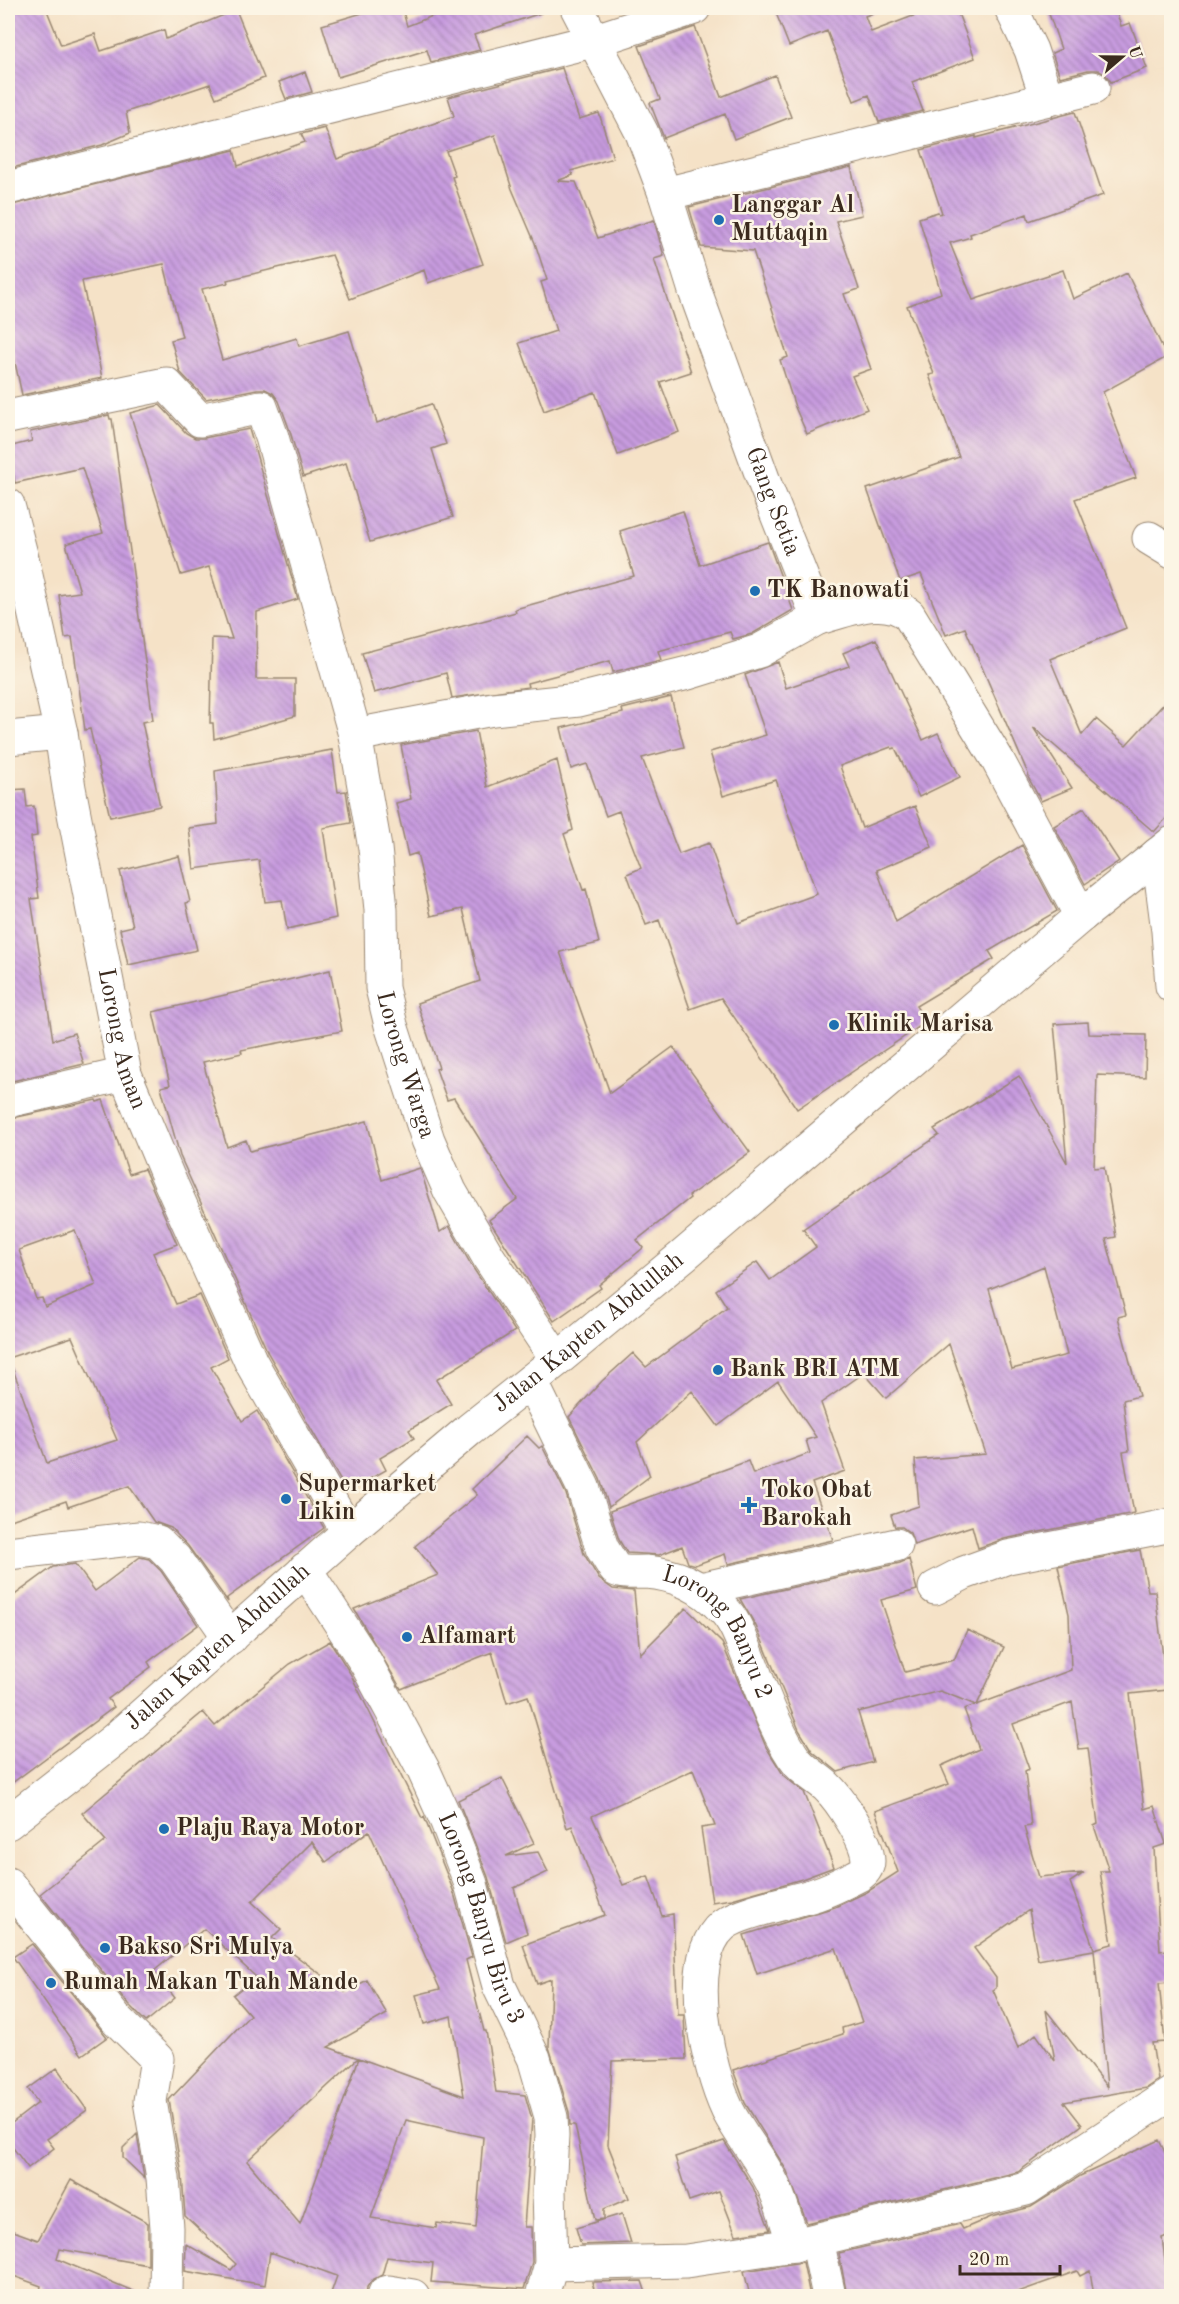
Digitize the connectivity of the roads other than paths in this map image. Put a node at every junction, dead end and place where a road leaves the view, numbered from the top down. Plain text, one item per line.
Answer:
1 (577, 8) edge
2 (694, 8) edge
3 (1011, 8) edge
4 (596, 40) junction
5 (1093, 88) dead end
6 (1047, 99) junction
7 (8, 188) edge
8 (665, 194) junction
9 (8, 417) edge
10 (8, 505) edge
11 (818, 618) junction
12 (61, 733) junction
13 (355, 735) junction
14 (8, 738) edge
15 (1165, 848) edge
16 (1081, 916) junction
17 (1172, 986) edge
18 (124, 1074) junction
19 (8, 1101) edge
20 (557, 1360) junction
21 (531, 1381) junction
22 (1172, 1525) edge
23 (348, 1532) junction
24 (896, 1545) dead end
25 (8, 1553) edge
26 (305, 1569) junction
27 (935, 1588) dead end
28 (700, 1589) junction
29 (230, 1638) junction
30 (8, 1823) edge
31 (8, 1884) edge
32 (1172, 2093) edge
33 (806, 2242) junction
34 (551, 2264) junction
35 (166, 2296) edge
36 (384, 2296) edge
37 (413, 2296) edge
38 (542, 2296) edge
39 (829, 2296) edge

1 - 4 street, Gang Setia
2 - 4 street
3 - 6 street
4 - 7 street
4 - 8 street, Gang Setia
5 - 6 street
6 - 8 street
8 - 11 street, Gang Setia
9 - 13 street, Lorong Warga
10 - 12 street, Lorong Aman
11 - 13 street
11 - 16 street
12 - 14 street
12 - 18 street, Lorong Aman
13 - 20 street, Lorong Warga
15 - 16 street, Jalan Kapten Abdullah
15 - 17 street
16 - 20 street, Jalan Kapten Abdullah
18 - 19 street
18 - 23 street, Lorong Aman
20 - 21 street, Jalan Kapten Abdullah
21 - 23 street, Jalan Kapten Abdullah
21 - 28 street, Lorong Banyu 2
22 - 27 street
23 - 26 street, Jalan Kapten Abdullah
24 - 28 street
25 - 29 street
26 - 29 street, Jalan Kapten Abdullah
26 - 34 street, Lorong Banyu Biru 3
28 - 33 street, Lorong Banyu 2
29 - 30 street, Jalan Kapten Abdullah
31 - 35 street
32 - 33 street
33 - 34 street
33 - 39 street
34 - 38 street, Lorong Banyu Biru 3
36 - 37 street

